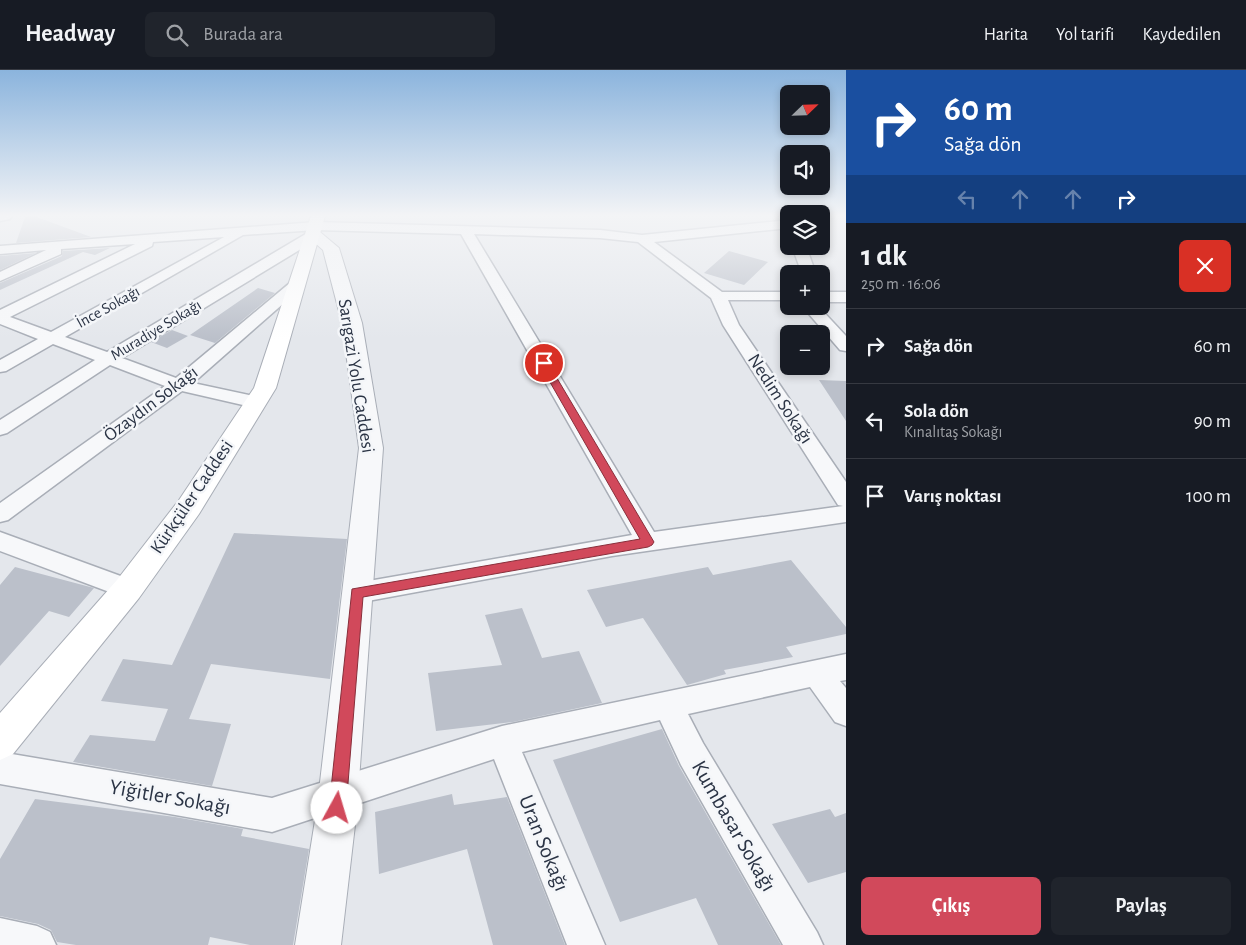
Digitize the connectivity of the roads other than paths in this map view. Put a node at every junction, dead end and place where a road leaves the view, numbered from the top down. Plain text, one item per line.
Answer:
1 (43, 257) edge
2 (120, 257) edge
3 (198, 257) edge
4 (268, 257) edge
5 (306, 257) edge
6 (333, 257) edge
7 (481, 257) edge
8 (666, 257) edge
9 (0, 277) edge
10 (296, 285) junction
11 (718, 296) junction
12 (780, 296) edge
13 (830, 297) edge
14 (846, 298) edge
15 (817, 315) edge
16 (0, 317) edge
17 (53, 338) junction
18 (846, 346) edge
19 (108, 359) junction
20 (0, 367) edge
21 (179, 385) junction
22 (256, 402) junction
23 (0, 429) edge
24 (846, 499) edge
25 (0, 514) edge
26 (846, 514) edge
27 (0, 541) edge
28 (648, 542) junction
29 (128, 589) junction
30 (357, 593) junction
31 (846, 667) edge
32 (816, 672) junction
33 (668, 704) junction
34 (846, 712) edge
35 (4, 730) edge
36 (502, 741) junction
37 (0, 768) edge
38 (338, 795) junction
39 (0, 937) edge
40 (37, 945) edge
41 (318, 945) edge
42 (586, 945) edge
43 (804, 945) edge

1 - 9 street
2 - 16 street
3 - 17 street, İnce Sokağı
4 - 19 street, Muradiye Sokağı
5 - 10 main road, Kürkçüler Caddesi
6 - 30 street, Sarıgazi Yolu Caddesi
7 - 28 street
8 - 11 street
10 - 21 street, Özaydın Sokağı
10 - 22 main road, Kürkçüler Caddesi
11 - 12 street
11 - 24 street, Nedim Sokağı
13 - 14 street
15 - 18 street
16 - 17 street
17 - 19 street
17 - 20 street, İnce Sokağı
19 - 21 street
19 - 23 street, Muradiye Sokağı
21 - 22 street
21 - 25 street, Özaydın Sokağı
22 - 29 main road, Kürkçüler Caddesi
26 - 28 street
27 - 29 street
28 - 30 street
29 - 35 main road, Kürkçüler Caddesi
30 - 38 street, Sarıgazi Yolu Caddesi
31 - 32 street, Yiğitler Sokağı
32 - 33 street, Yiğitler Sokağı
32 - 34 street
33 - 36 street, Yiğitler Sokağı
33 - 43 street, Kumbasar Sokağı
36 - 38 street, Yiğitler Sokağı
36 - 42 street, Uran Sokağı
37 - 38 street, Yiğitler Sokağı
38 - 41 street, Sarıgazi Yolu Caddesi
39 - 40 street

